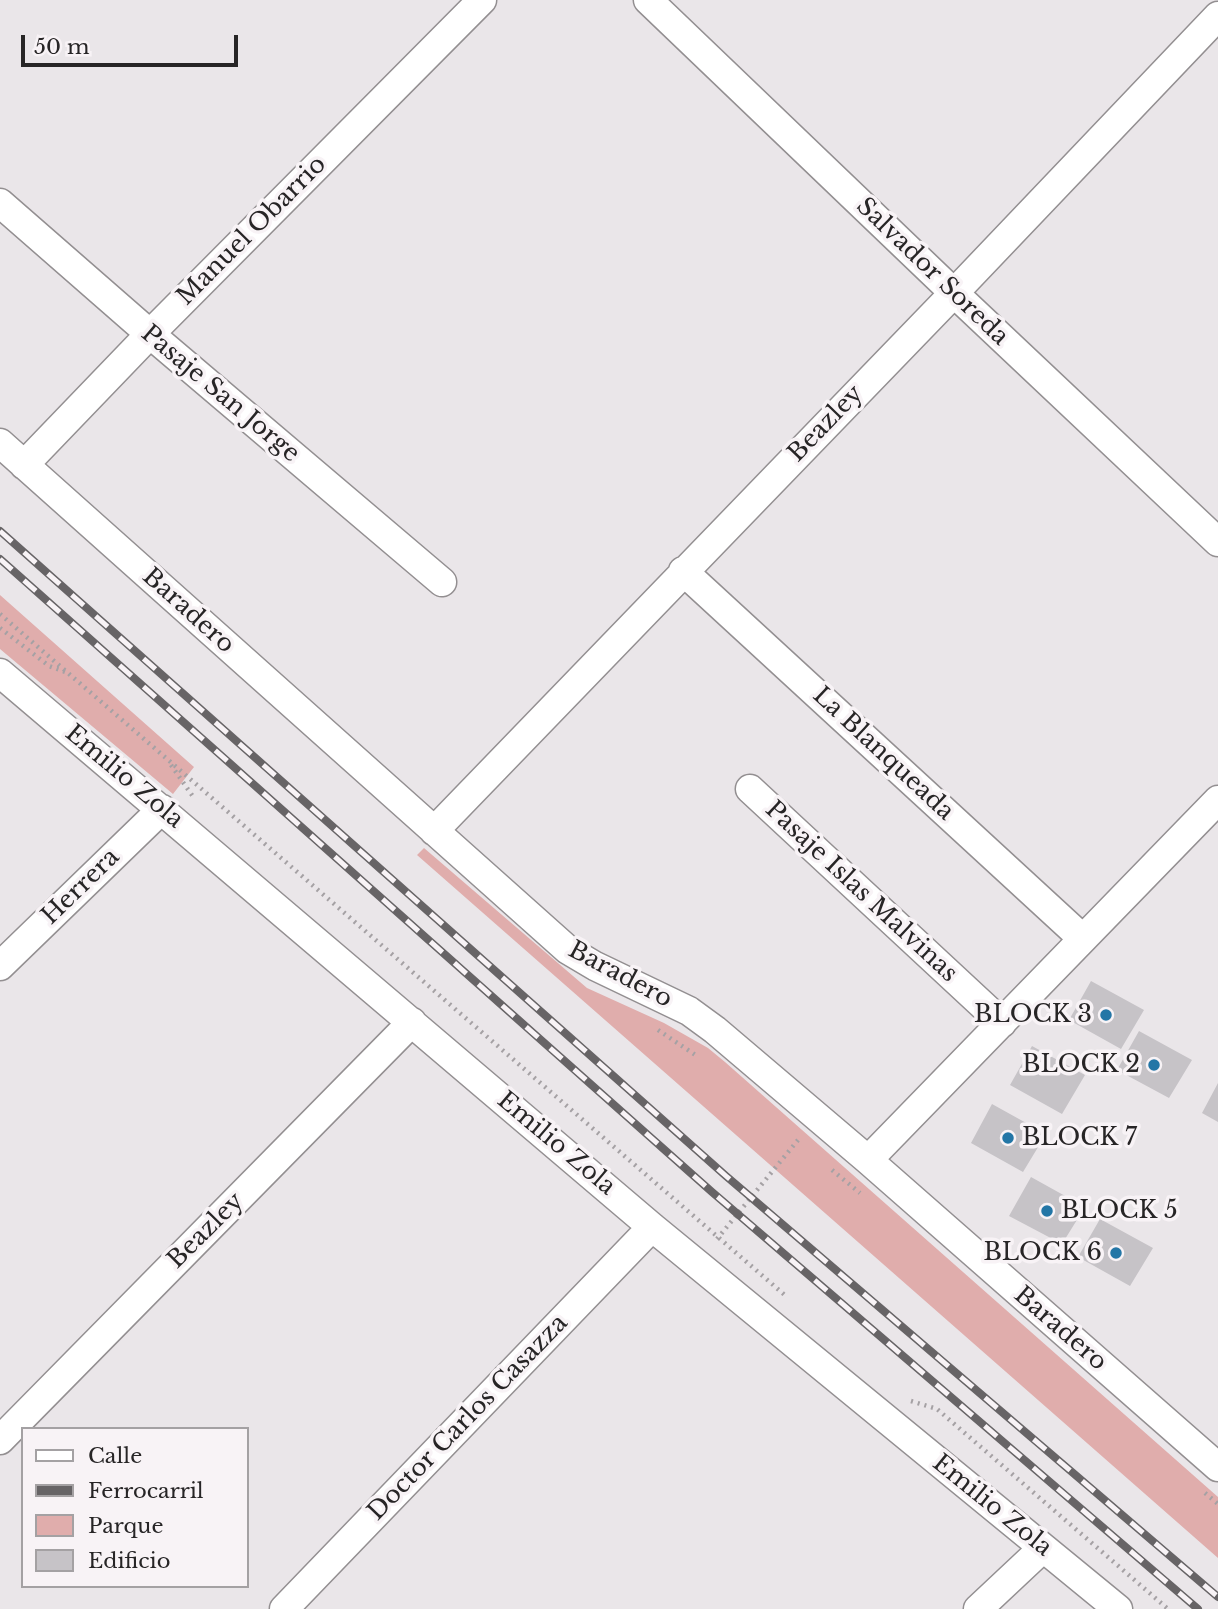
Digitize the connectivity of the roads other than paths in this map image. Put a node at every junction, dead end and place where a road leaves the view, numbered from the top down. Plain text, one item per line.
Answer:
1 (482, 0) edge
2 (648, 0) edge
3 (1218, 16) edge
4 (0, 203) edge
5 (954, 293) junction
6 (150, 334) junction
7 (0, 443) edge
8 (24, 465) junction
9 (1218, 542) edge
10 (683, 571) junction
11 (442, 582) dead end
12 (0, 673) edge
13 (750, 789) dead end
14 (1218, 800) edge
15 (162, 809) junction
16 (434, 831) junction
17 (1082, 938) junction
18 (0, 966) edge
19 (412, 1022) junction
20 (1002, 1023) junction
21 (868, 1160) junction
22 (652, 1227) junction
23 (0, 1440) edge
24 (1218, 1467) edge
25 (1043, 1548) junction
26 (284, 1609) edge
27 (978, 1609) edge
28 (1118, 1609) edge

1 - 6 street, Manuel Obarrio
2 - 5 street, Salvador Soreda
3 - 5 street, Beazley
4 - 6 street, Pasaje San Jorge
5 - 9 street, Salvador Soreda
5 - 10 street, Beazley
6 - 8 street, Manuel Obarrio
6 - 11 street, Pasaje San Jorge
7 - 8 street, Baradero
8 - 16 street, Baradero
10 - 16 street, Beazley
10 - 17 street, La Blanqueada
12 - 15 street, Emilio Zola
13 - 20 street, Pasaje Islas Malvinas
14 - 17 street
15 - 18 street, Herrera
15 - 19 street, Emilio Zola
16 - 21 street, Baradero
17 - 20 street
19 - 22 street, Emilio Zola
19 - 23 street, Beazley
20 - 21 street
21 - 24 street, Baradero
22 - 25 street, Emilio Zola
22 - 26 street, Doctor Carlos Casazza
25 - 27 street
25 - 28 street, Emilio Zola

